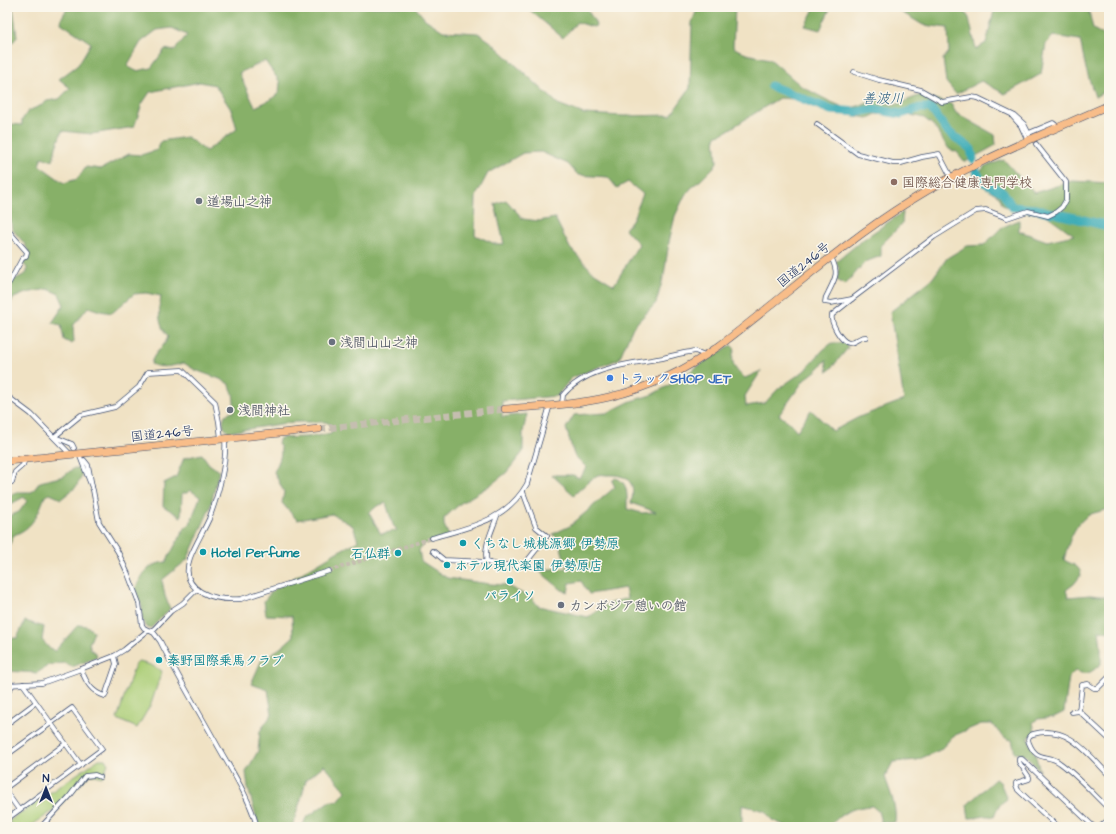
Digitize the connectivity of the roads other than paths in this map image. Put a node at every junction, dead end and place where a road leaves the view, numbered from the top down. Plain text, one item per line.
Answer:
1 (854, 72) dead end
2 (1109, 105) edge
3 (1011, 115) junction
4 (817, 124) dead end
5 (1029, 136) junction
6 (1036, 144) dead end
7 (951, 177) junction
8 (7, 229) edge
9 (9, 236) edge
10 (830, 257) junction
11 (7, 284) edge
12 (852, 299) junction
13 (866, 337) dead end
14 (706, 355) junction
15 (7, 396) edge
16 (562, 404) junction
17 (550, 405) junction
18 (505, 409) tunnel mouth
19 (319, 429) tunnel mouth
20 (54, 437) junction
21 (223, 438) junction
22 (74, 452) junction
23 (25, 459) junction
24 (84, 460) dead end
25 (7, 461) edge
26 (7, 484) edge
27 (92, 488) junction
28 (523, 492) junction
29 (497, 516) junction
30 (432, 538) tunnel mouth
31 (433, 551) dead end
32 (487, 562) junction
33 (329, 571) tunnel mouth
34 (197, 589) junction
35 (150, 631) junction
36 (114, 656) junction
37 (81, 669) junction
38 (1109, 677) edge
39 (23, 684) junction
40 (10, 686) edge
41 (7, 692) edge
42 (35, 703) junction
43 (1079, 711) junction
44 (1072, 712) dead end
45 (51, 723) junction
46 (7, 724) edge
47 (1109, 739) edge
48 (65, 744) junction
49 (7, 756) edge
50 (81, 765) junction
51 (1109, 775) edge
52 (100, 777) dead end
53 (7, 787) edge
54 (7, 794) edge
55 (1109, 809) edge
56 (19, 810) junction
57 (7, 819) edge
58 (1109, 819) edge
59 (7, 823) edge
60 (1054, 825) edge
61 (10, 827) edge
62 (41, 827) edge
63 (257, 827) edge
64 (1058, 827) edge
65 (1094, 827) edge
66 (1100, 827) edge

1 - 3 street
2 - 5 highway, 国道246号
3 - 5 street
3 - 5 street
4 - 7 street
5 - 7 highway, 国道246号
6 - 12 street
7 - 10 highway, 国道246号
8 - 9 street
9 - 11 street
10 - 12 street
10 - 14 highway, 国道246号
12 - 13 street
14 - 16 highway, 国道246号
14 - 16 street
15 - 20 street
16 - 17 highway, 国道246号
17 - 18 highway, 国道246号
17 - 28 street
19 - 21 highway, 国道246号
20 - 21 street
20 - 22 street
20 - 22 street
21 - 22 highway, 国道246号
21 - 34 street
22 - 23 highway, 国道246号
22 - 27 street
23 - 25 highway, 国道246号
23 - 26 street
24 - 27 street
27 - 35 street
28 - 29 street
28 - 32 street
29 - 30 street
29 - 32 street
31 - 32 street
33 - 34 street
34 - 35 street
35 - 36 street
35 - 63 street
36 - 37 street
36 - 37 street
37 - 39 street
38 - 43 street
39 - 40 street
39 - 42 street
40 - 41 street
42 - 45 street
42 - 46 street
43 - 44 street
43 - 47 street
45 - 48 street
45 - 49 street
45 - 50 street
48 - 50 street
48 - 53 street
50 - 56 street
51 - 55 street
52 - 62 street
54 - 56 street
56 - 57 street
58 - 66 street
59 - 61 street
60 - 64 street
60 - 65 street

